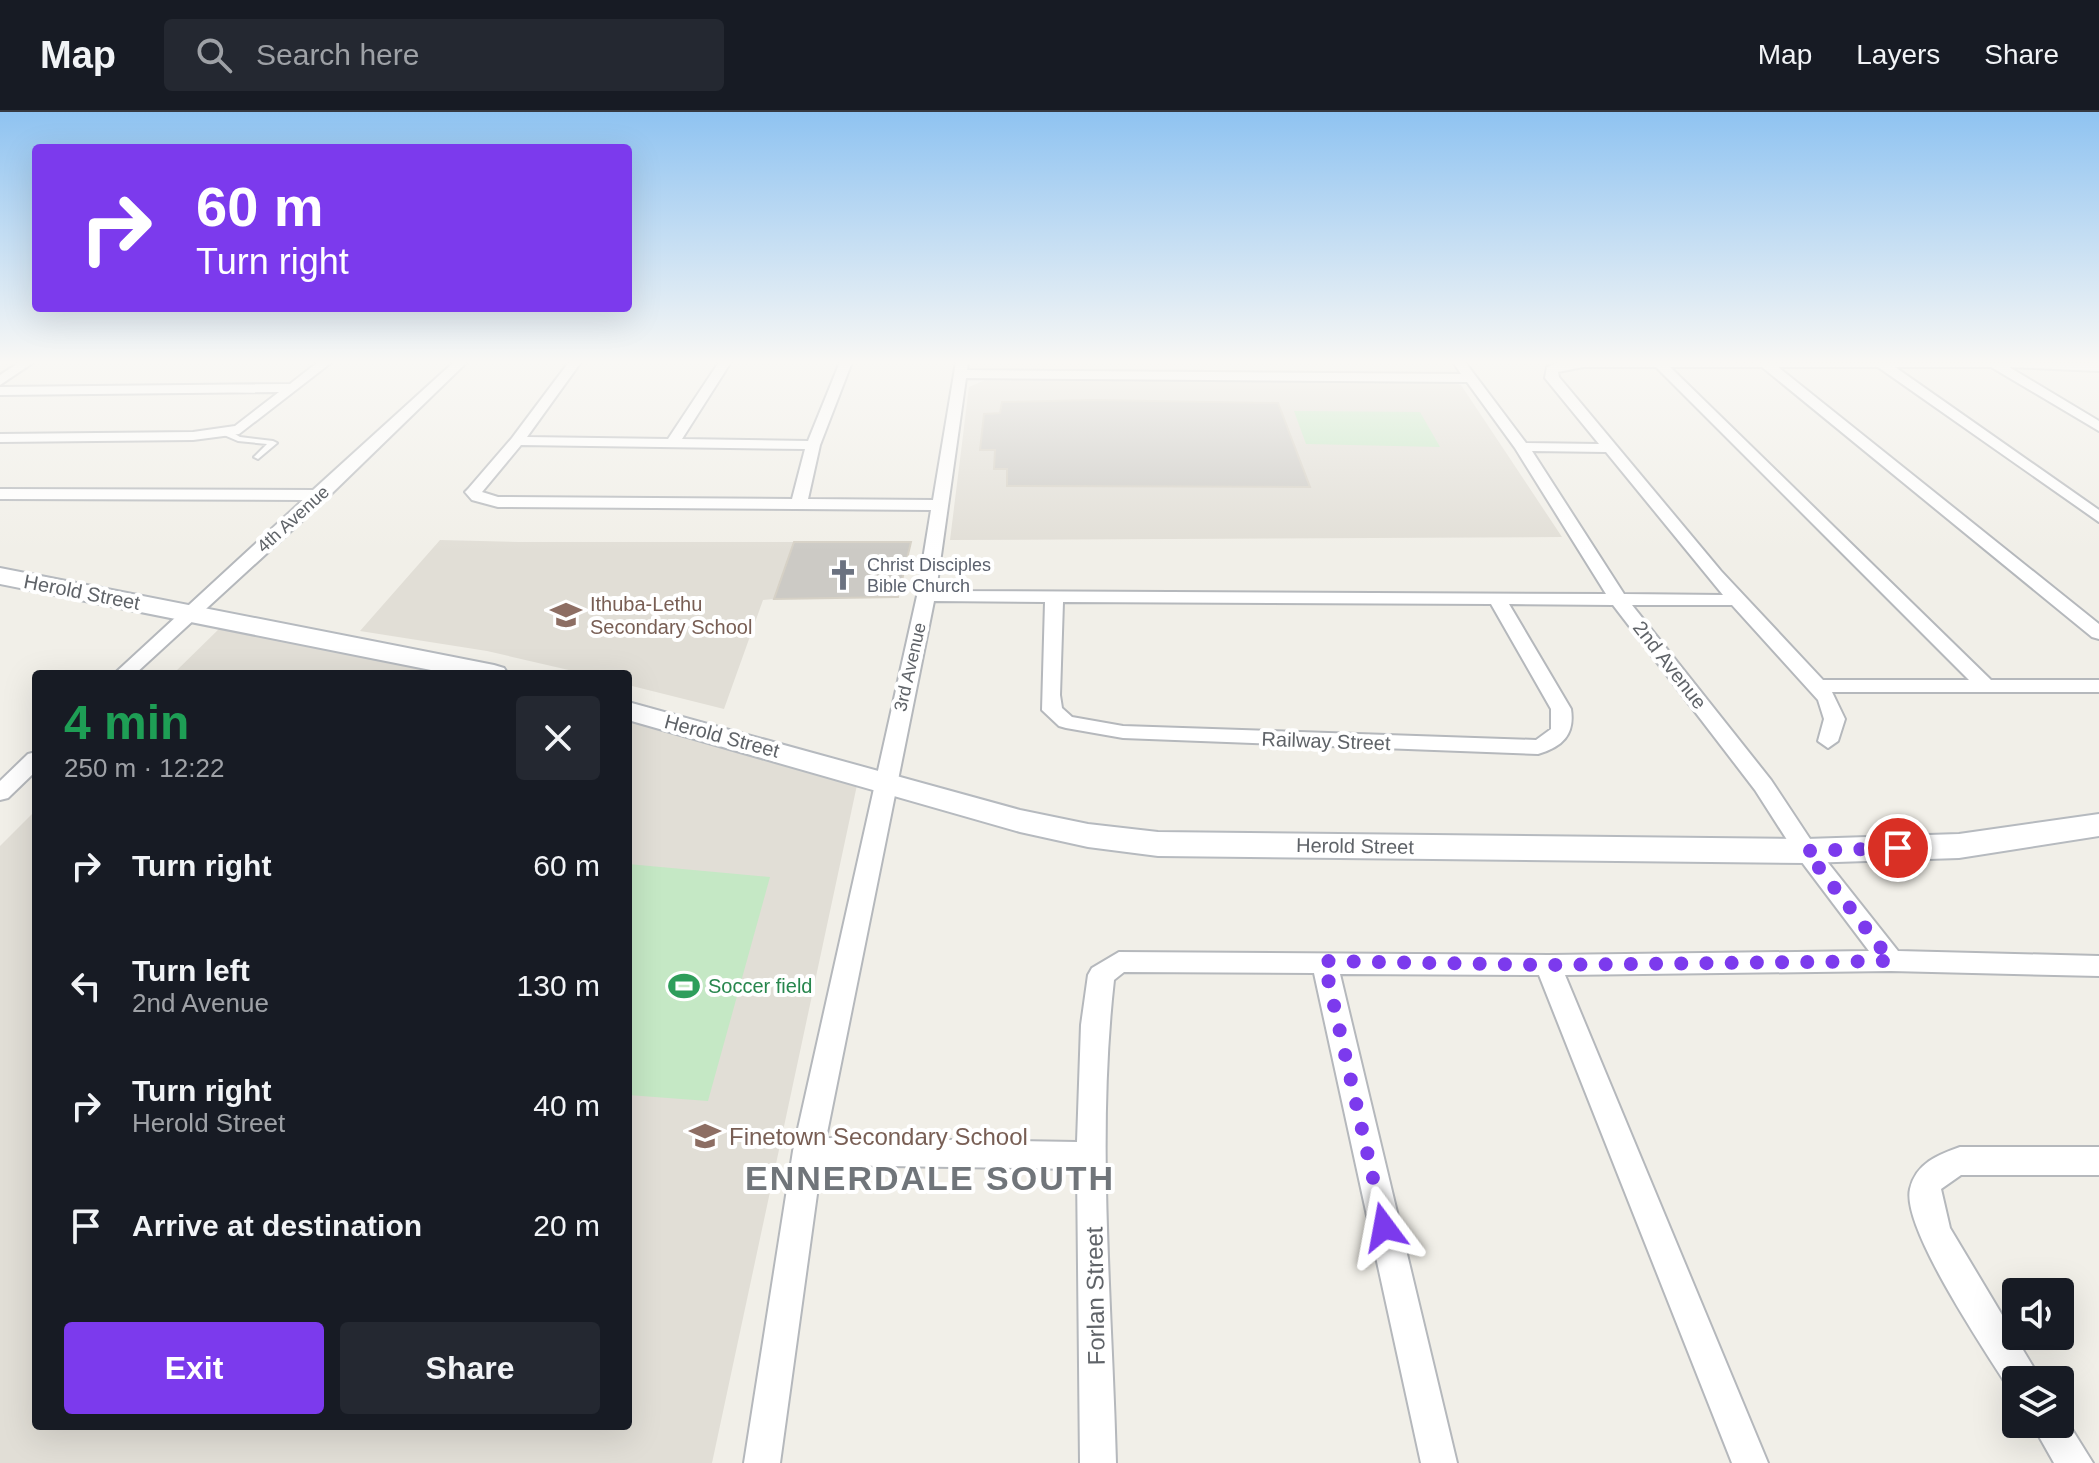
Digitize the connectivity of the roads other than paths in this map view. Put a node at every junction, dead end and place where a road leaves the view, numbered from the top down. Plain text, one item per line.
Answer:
1 (247, 425) edge
2 (395, 425) edge
3 (529, 425) edge
4 (684, 425) edge
5 (821, 425) edge
6 (953, 425) edge
7 (1505, 425) edge
8 (1591, 425) edge
9 (1722, 425) edge
10 (1843, 425) edge
11 (1969, 425) edge
12 (227, 433) junction
13 (0, 438) edge
14 (517, 441) junction
15 (673, 442) junction
16 (813, 445) junction
17 (1522, 447) junction
18 (1610, 448) junction
19 (258, 457) dead end
20 (0, 494) edge
21 (321, 495) junction
22 (799, 503) junction
23 (942, 505) junction
24 (2099, 517) edge
25 (0, 576) edge
26 (926, 596) junction
27 (1054, 597) junction
28 (1497, 599) junction
29 (1618, 599) junction
30 (1738, 600) junction
31 (189, 612) junction
32 (2099, 633) edge
33 (128, 670) edge
34 (474, 670) edge
35 (1985, 685) junction
36 (1816, 686) junction
37 (2099, 686) edge
38 (632, 712) edge
39 (1828, 741) dead end
40 (32, 763) edge
41 (884, 781) junction
42 (0, 793) edge
43 (2099, 825) edge
44 (1806, 851) junction
45 (1324, 961) junction
46 (1891, 961) junction
47 (1548, 965) junction
48 (2099, 966) edge
49 (808, 1151) junction
50 (1092, 1156) junction
51 (2099, 1161) edge
52 (2015, 1366) edge
53 (2059, 1438) edge
54 (762, 1463) edge
55 (1098, 1463) edge
56 (1439, 1463) edge
57 (1750, 1463) edge
58 (2075, 1463) edge

1 - 12 street
2 - 21 street, 4th Avenue
3 - 14 street
4 - 15 street
5 - 16 street
6 - 23 street, 3rd Avenue
7 - 17 street, 2nd Avenue
8 - 18 street
9 - 35 street
10 - 32 street
11 - 24 street
12 - 13 street
12 - 19 lane
14 - 15 street
14 - 22 street
15 - 16 street
16 - 22 street
17 - 18 street
17 - 29 street, 2nd Avenue
18 - 30 street
20 - 21 street
21 - 31 street, 4th Avenue
22 - 23 street
23 - 26 street, 3rd Avenue
25 - 31 street, Herold Street
26 - 27 street
26 - 41 street, 3rd Avenue
27 - 28 street
27 - 28 street, Railway Street
28 - 29 street
29 - 30 street
29 - 44 street, 2nd Avenue
30 - 36 street
31 - 33 street, 4th Avenue
31 - 34 street, Herold Street
35 - 36 street
35 - 37 street
36 - 39 street
38 - 41 street, Herold Street
40 - 42 street
41 - 44 street, Herold Street
41 - 49 street, 3rd Avenue
43 - 44 street, Herold Street
44 - 46 street, 2nd Avenue
45 - 47 street
45 - 50 street, Forlan Street
45 - 56 street
46 - 47 street
46 - 48 street
47 - 57 street
49 - 50 street
49 - 54 street, 3rd Avenue
50 - 55 street, Forlan Street
51 - 52 street
53 - 58 street

